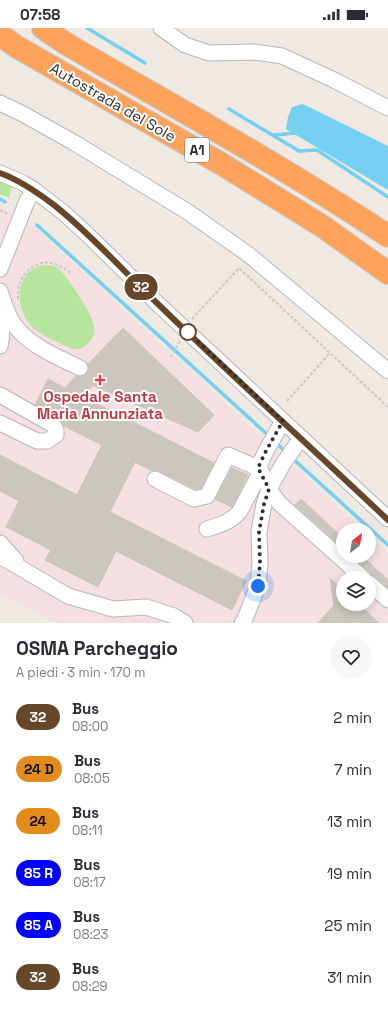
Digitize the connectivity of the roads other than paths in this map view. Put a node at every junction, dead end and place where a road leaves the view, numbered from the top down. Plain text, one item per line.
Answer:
1 (43, 28) edge
2 (161, 28) edge
3 (0, 35) edge
4 (0, 103) edge
5 (388, 108) edge
6 (0, 173) edge
7 (34, 190) junction
8 (388, 236) edge
9 (0, 269) edge
10 (388, 272) edge
11 (0, 291) edge
12 (0, 316) edge
13 (0, 346) edge
14 (80, 368) dead end
15 (388, 371) edge
16 (0, 395) edge
17 (0, 423) edge
18 (280, 427) junction
19 (297, 443) junction
20 (260, 469) junction
21 (155, 478) dead end
22 (269, 489) junction
23 (388, 520) edge
24 (207, 529) dead end
25 (0, 543) edge
26 (0, 556) edge
27 (23, 570) junction
28 (355, 571) edge
29 (376, 589) edge
30 (388, 600) edge
31 (185, 623) edge
32 (242, 623) edge

1 - 8 highway, Autostrada del Sole / A1
2 - 5 street
3 - 10 highway, Autostrada del Sole / A1
4 - 15 street
6 - 7 street
7 - 9 street
7 - 18 street
11 - 14 street
12 - 13 street
16 - 17 street
18 - 19 street
18 - 20 street
19 - 22 street
19 - 23 street
20 - 21 street
20 - 22 street
20 - 24 street
22 - 28 street
22 - 32 street
25 - 27 street
26 - 27 street
27 - 31 street
29 - 30 street

